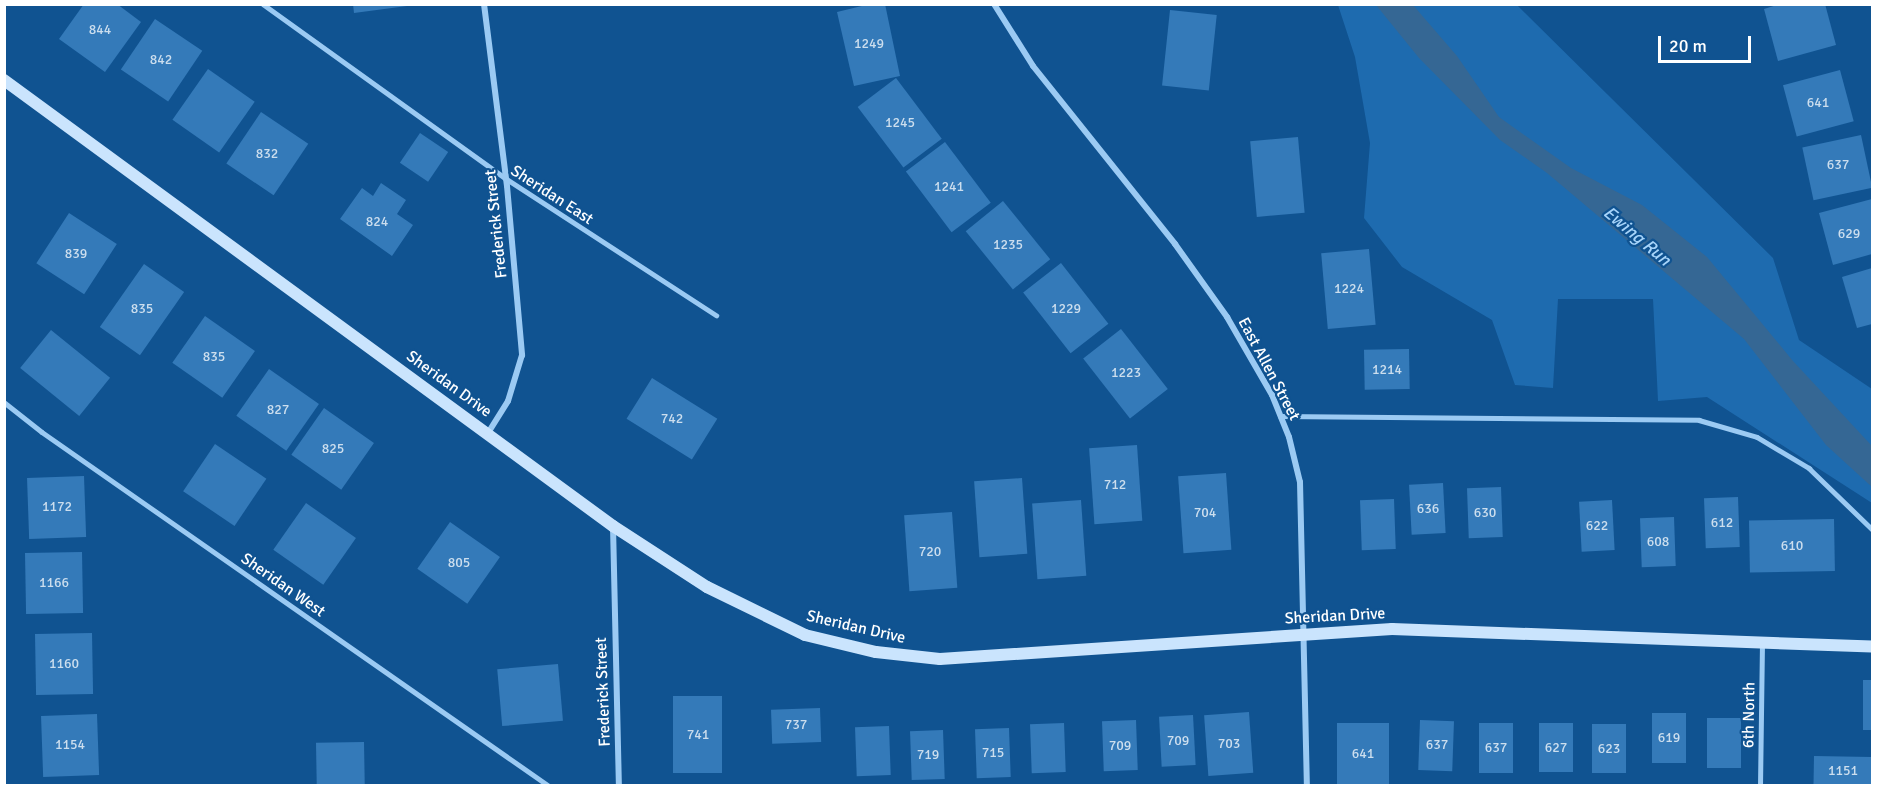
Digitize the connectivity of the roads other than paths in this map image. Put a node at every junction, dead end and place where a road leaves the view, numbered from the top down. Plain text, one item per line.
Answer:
1 (263, 4) edge
2 (484, 4) edge
3 (994, 4) edge
4 (4, 80) edge
5 (505, 178) junction
6 (716, 315) dead end
7 (4, 402) edge
8 (1280, 416) junction
9 (488, 433) junction
10 (613, 526) junction
11 (1872, 530) edge
12 (1303, 634) junction
13 (1762, 644) junction
14 (1872, 647) edge
15 (549, 786) edge
16 (619, 786) edge
17 (1307, 786) edge
18 (1760, 786) edge

1 - 5 lane, Sheridan East
2 - 5 street, Frederick Street
3 - 8 street, East Allen Street
4 - 9 main road, Sheridan Drive
5 - 6 lane, Sheridan East
5 - 9 street, Frederick Street
7 - 15 lane, Sheridan West
8 - 11 lane
8 - 12 street, East Allen Street
9 - 10 main road, Sheridan Drive
10 - 12 main road, Sheridan Drive
10 - 16 street, Frederick Street
12 - 13 main road, Sheridan Drive
12 - 17 street, East Allen Street
13 - 14 main road, Sheridan Drive
13 - 18 lane, 6th North

